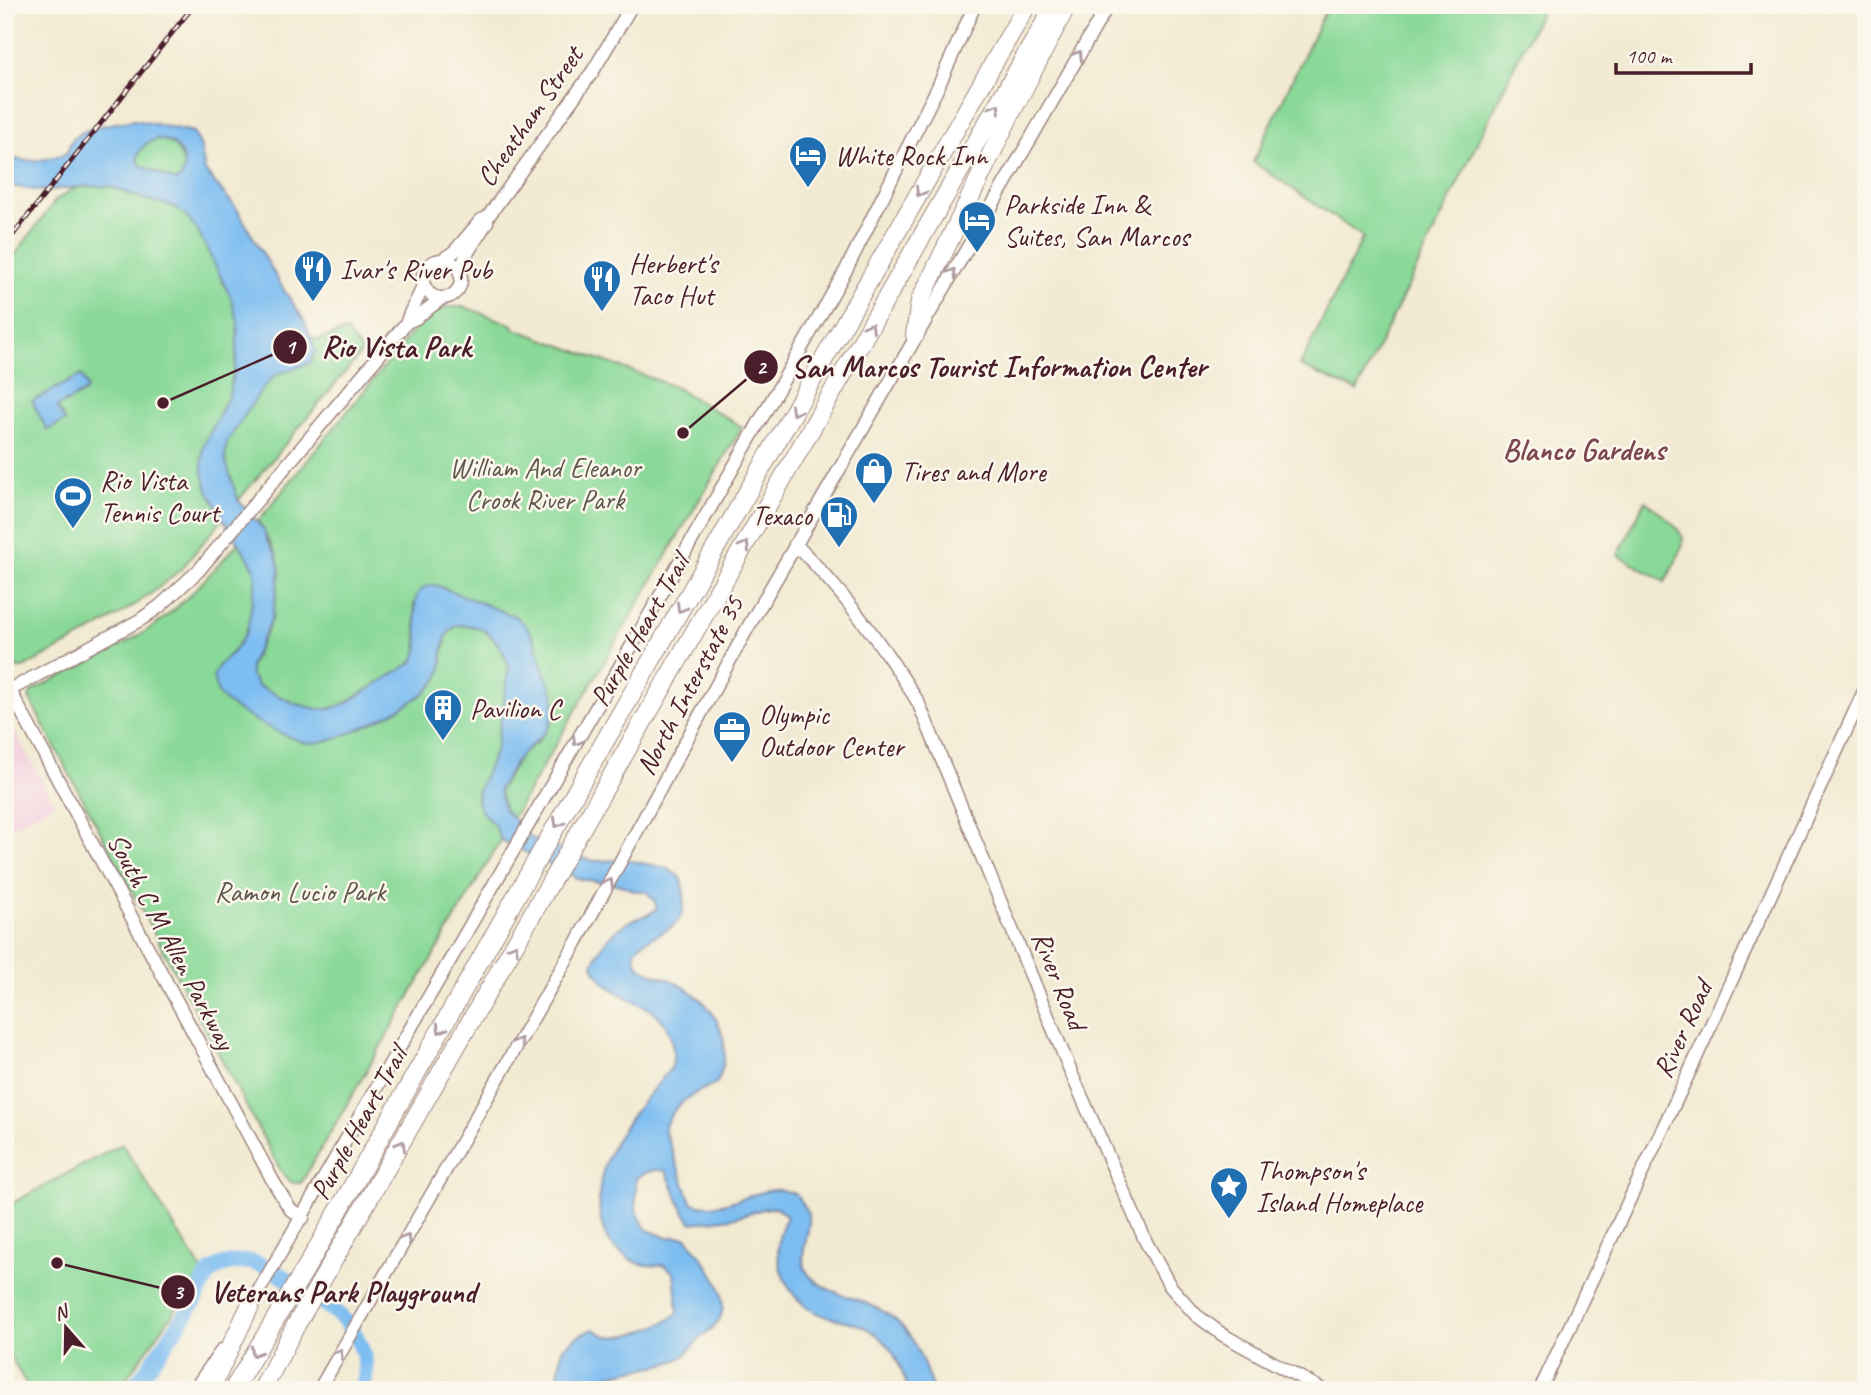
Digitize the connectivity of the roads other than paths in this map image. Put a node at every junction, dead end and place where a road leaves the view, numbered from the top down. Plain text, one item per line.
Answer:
1 (632, 5) edge
2 (975, 5) edge
3 (1027, 5) edge
4 (1055, 5) edge
5 (1067, 5) edge
6 (1108, 5) edge
7 (487, 218) junction
8 (443, 259) junction
9 (460, 273) junction
10 (423, 284) junction
11 (442, 298) junction
12 (407, 322) junction
13 (915, 335) junction
14 (795, 544) junction
15 (7, 687) edge
16 (1866, 687) edge
17 (303, 1218) junction
18 (251, 1304) junction
19 (194, 1390) edge
20 (210, 1390) edge
21 (233, 1390) edge
22 (262, 1390) edge
23 (319, 1390) edge
24 (1323, 1390) edge
25 (1540, 1390) edge

1 - 7 street, Cheatham Street
2 -> 17 street
3 -> 21 highway, Purple Heart Trail
22 -> 4 highway, Purple Heart Trail
5 - 13 highway
13 -> 6 street, North Interstate 35
7 - 8 street, Cheatham Street
7 - 9 street, Cheatham Street
8 - 9 street
8 - 10 street
9 - 11 street
10 - 11 street
10 - 12 street
11 - 12 street
12 - 15 street
13 - 14 street, North Interstate 35
23 -> 14 street, North Interstate 35
14 - 24 street, River Road
15 - 17 street, South C M Allen Parkway
16 - 25 street, River Road
17 - 18 street
18 - 19 street
18 - 20 highway

